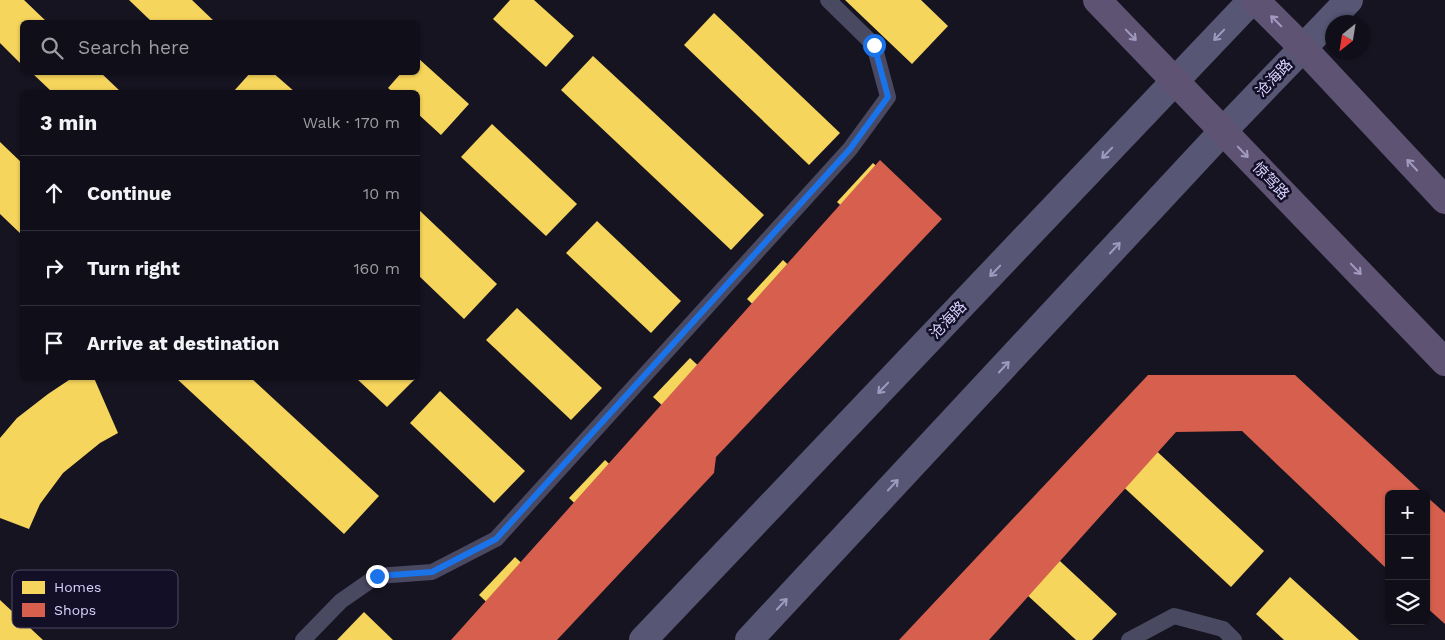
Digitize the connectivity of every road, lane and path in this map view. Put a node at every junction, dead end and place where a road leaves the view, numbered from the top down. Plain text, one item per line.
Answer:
1 (828, 0) edge
2 (1097, 0) edge
3 (1254, 0) edge
4 (1348, 0) edge
5 (1303, 48) junction
6 (1175, 81) junction
7 (1223, 131) junction
8 (1445, 200) edge
9 (1445, 362) edge
10 (303, 640) edge
11 (643, 640) edge
12 (749, 640) edge
13 (1129, 640) edge
14 (1234, 640) edge

1 - 10 lane
2 -> 6 main road, 惊驾路
5 -> 3 main road
3 -> 6 main road, 沧海路
4 - 5 main road, 沧海路
5 - 7 main road, 沧海路
8 -> 5 main road
6 - 7 main road, 惊驾路
6 -> 11 main road, 沧海路
7 -> 9 main road, 惊驾路
12 -> 7 main road, 沧海路
13 - 14 lane

